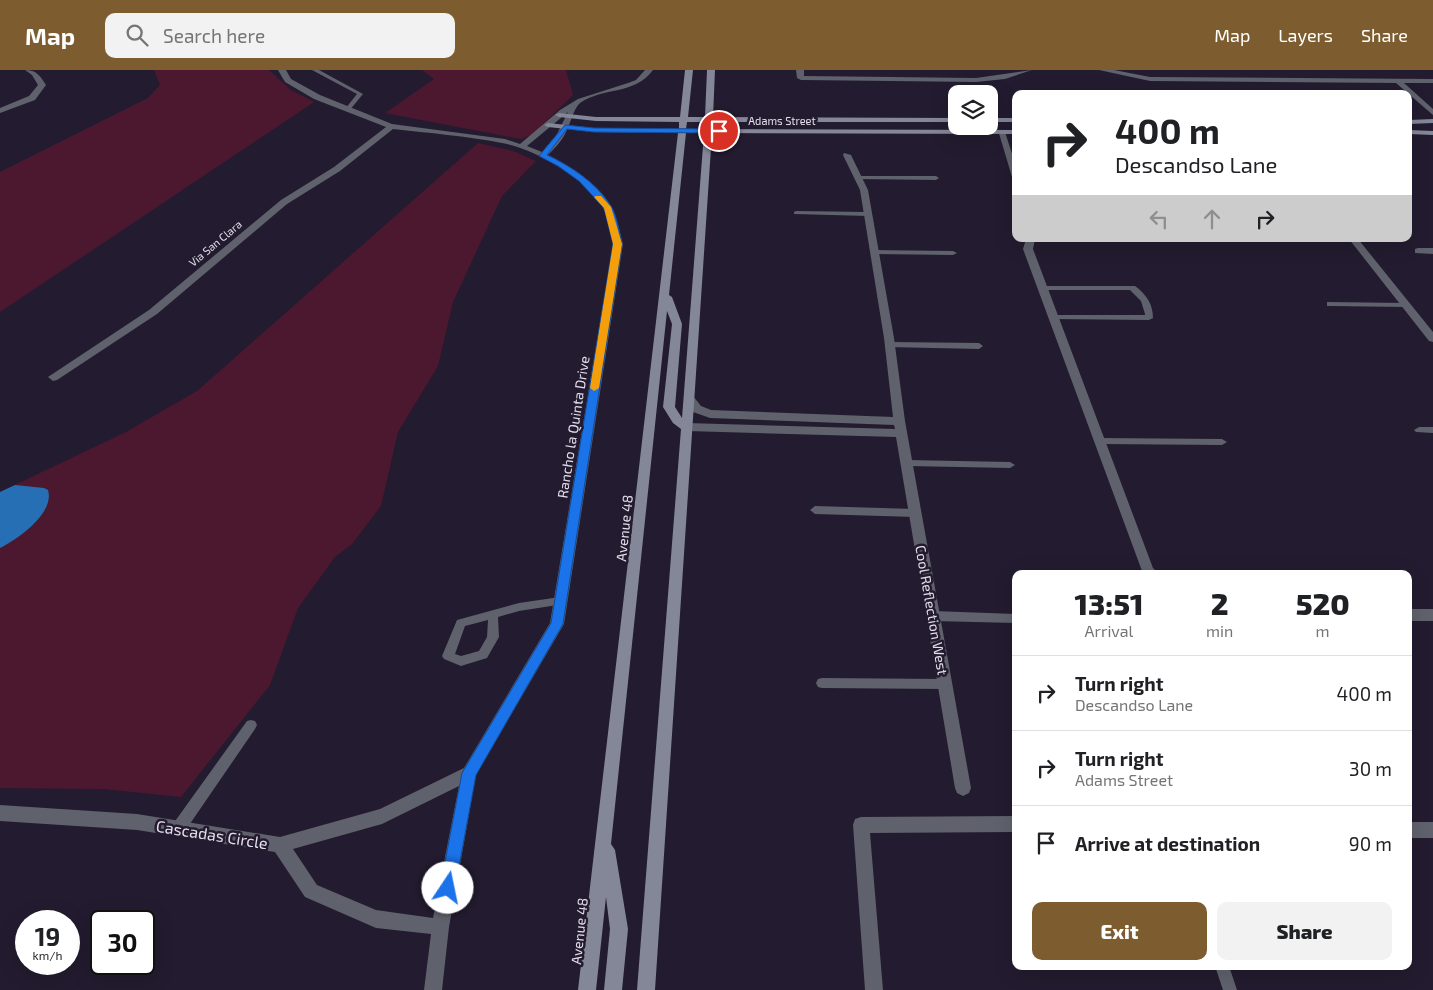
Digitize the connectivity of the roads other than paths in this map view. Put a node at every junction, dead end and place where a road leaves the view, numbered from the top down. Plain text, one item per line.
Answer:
1 (29, 70) edge
2 (282, 70) edge
3 (315, 70) edge
4 (648, 70) edge
5 (689, 70) edge
6 (711, 70) edge
7 (800, 70) edge
8 (1028, 70) edge
9 (1103, 70) edge
10 (1398, 81) junction
11 (1433, 81) edge
12 (1408, 90) edge
13 (1412, 94) edge
14 (574, 104) junction
15 (347, 110) junction
16 (0, 111) edge
17 (1433, 113) edge
18 (559, 115) junction
19 (570, 117) junction
20 (948, 120) edge
21 (998, 120) edge
22 (1012, 120) edge
23 (1433, 121) edge
24 (1412, 122) edge
25 (548, 125) junction
26 (684, 125) junction
27 (709, 125) junction
28 (391, 126) junction
29 (1012, 126) edge
30 (565, 127) junction
31 (1001, 132) junction
32 (1012, 132) edge
33 (1412, 132) edge
34 (1433, 133) edge
35 (522, 146) junction
36 (847, 155) dead end
37 (542, 156) junction
38 (1012, 165) edge
39 (858, 178) junction
40 (936, 178) dead end
41 (796, 213) dead end
42 (868, 214) junction
43 (1029, 242) edge
44 (1355, 242) edge
45 (1418, 251) dead end
46 (875, 252) junction
47 (1433, 252) edge
48 (953, 253) dead end
49 (1042, 288) junction
50 (666, 294) junction
51 (1330, 304) dead end
52 (1406, 305) junction
53 (1053, 318) junction
54 (1433, 339) edge
55 (890, 345) junction
56 (980, 346) dead end
57 (53, 377) dead end
58 (689, 399) junction
59 (687, 427) junction
60 (900, 427) junction
61 (1420, 430) dead end
62 (1433, 430) edge
63 (1100, 441) junction
64 (1222, 442) dead end
65 (907, 463) junction
66 (1010, 465) dead end
67 (815, 510) dead end
68 (915, 513) junction
69 (1148, 570) edge
70 (560, 600) junction
71 (493, 614) junction
72 (1412, 615) edge
73 (933, 616) junction
74 (1433, 616) edge
75 (1012, 619) edge
76 (822, 682) dead end
77 (945, 684) junction
78 (251, 725) dead end
79 (469, 773) junction
80 (963, 788) dead end
81 (0, 813) edge
82 (1012, 824) edge
83 (178, 829) junction
84 (1412, 830) edge
85 (1433, 830) edge
86 (605, 833) junction
87 (280, 845) junction
88 (440, 927) junction
89 (1223, 970) edge
90 (433, 990) edge
91 (587, 990) edge
92 (613, 990) edge
93 (646, 990) edge
94 (874, 990) edge
95 (1230, 990) edge

1 - 16 street
2 - 15 street, Rancho la Quinta Drive
3 - 15 lane
4 - 14 street
5 - 26 main road, Avenue 48
6 - 27 main road
7 - 8 street
9 - 10 street
10 - 11 street
10 - 12 street
13 - 17 street
14 - 18 street
14 - 19 street
15 - 28 street, Rancho la Quinta Drive
18 - 19 main road, Adams Street
18 - 25 street
19 - 26 main road, Adams Street
19 - 30 street
20 - 27 main road, Adams Street
21 - 22 main road
23 - 24 main road
25 - 30 main road, Adams Street
25 - 35 street
26 - 27 main road, Adams Street
26 - 30 main road, Adams Street
26 - 50 main road, Avenue 48
27 - 31 main road, Adams Street
27 - 58 main road
28 - 35 street, Rancho la Quinta Drive
28 - 57 street, Via San Clara
29 - 31 main road
30 - 37 street
31 - 32 main road, Adams Street
31 - 38 street
33 - 34 main road
35 - 37 street, Rancho la Quinta Drive
36 - 39 street, Cool Reflection West
37 - 70 street, Rancho la Quinta Drive
39 - 40 lane
39 - 42 street, Cool Reflection West
41 - 42 lane
42 - 46 street, Cool Reflection West
43 - 49 street
44 - 52 street
45 - 47 street
46 - 48 lane
46 - 55 street, Cool Reflection West
49 - 53 street
49 - 53 lane
50 - 59 main road
50 - 86 main road, Avenue 48
51 - 52 lane
52 - 54 street
53 - 63 street
55 - 56 lane
55 - 60 street, Cool Reflection West
58 - 59 main road
58 - 60 street
59 - 60 street
59 - 93 main road
60 - 65 street, Cool Reflection West
61 - 62 lane
63 - 64 lane
63 - 69 street
65 - 66 lane
65 - 68 street, Cool Reflection West
67 - 68 lane
68 - 73 street, Cool Reflection West
70 - 71 lane
70 - 79 street, Rancho la Quinta Drive
71 - 71 lane
72 - 74 street
73 - 75 lane
73 - 77 street, Cool Reflection West
76 - 77 lane
77 - 80 street, Cool Reflection West
78 - 83 lane
79 - 87 street, Cascadas Circle
79 - 88 street, Rancho la Quinta Drive
81 - 83 street, Cascadas Circle
82 - 94 street
83 - 87 street, Cascadas Circle
84 - 85 street
86 - 91 main road, Avenue 48
86 - 92 main road
87 - 88 street
88 - 90 street, Rancho la Quinta Drive
89 - 95 lane

